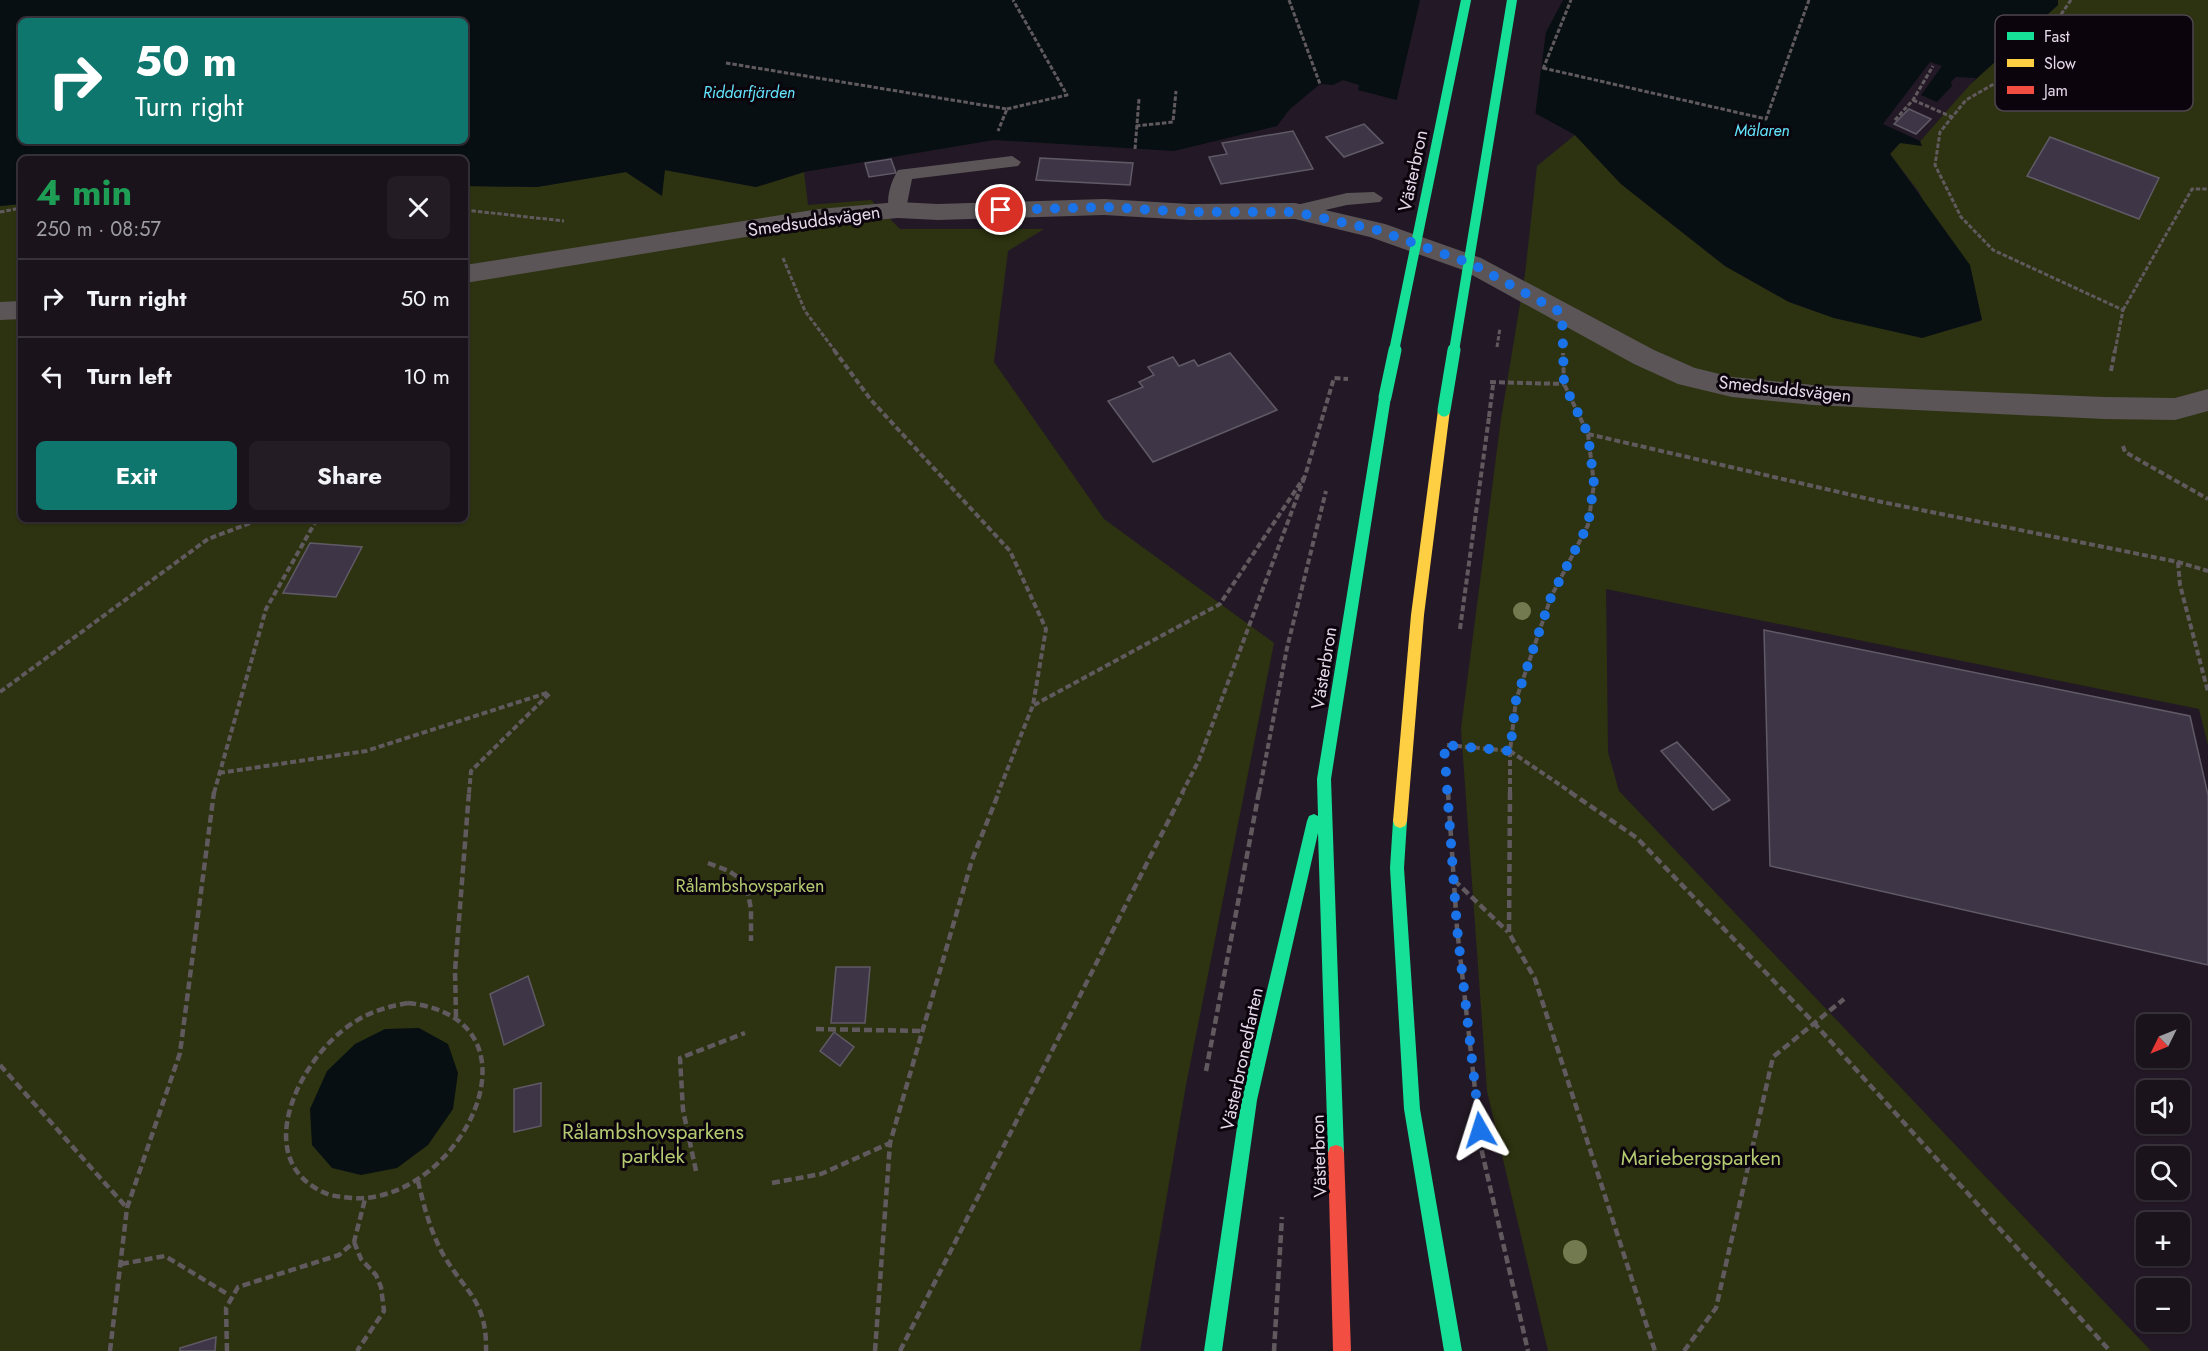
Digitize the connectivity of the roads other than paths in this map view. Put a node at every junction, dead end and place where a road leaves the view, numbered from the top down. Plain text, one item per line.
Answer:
1 (1466, 0) edge
2 (1512, 0) edge
3 (1012, 162) dead end
4 (1374, 198) dead end
5 (898, 210) junction
6 (1295, 212) junction
7 (468, 274) edge
8 (18, 310) edge
9 (0, 311) edge
10 (2208, 400) edge
11 (1324, 779) junction
12 (1214, 1351) edge
13 (1342, 1351) edge
14 (1453, 1351) edge

1 - 11 main road, Västerbron, bridge
2 - 14 main road, bridge
3 - 5 lane
4 - 6 lane
5 - 6 street, Smedsuddsvägen
5 - 7 street, Smedsuddsvägen
6 - 10 street, Smedsuddsvägen
8 - 9 street
11 - 12 main road, Västerbronedfarten
11 - 13 main road, Västerbron

